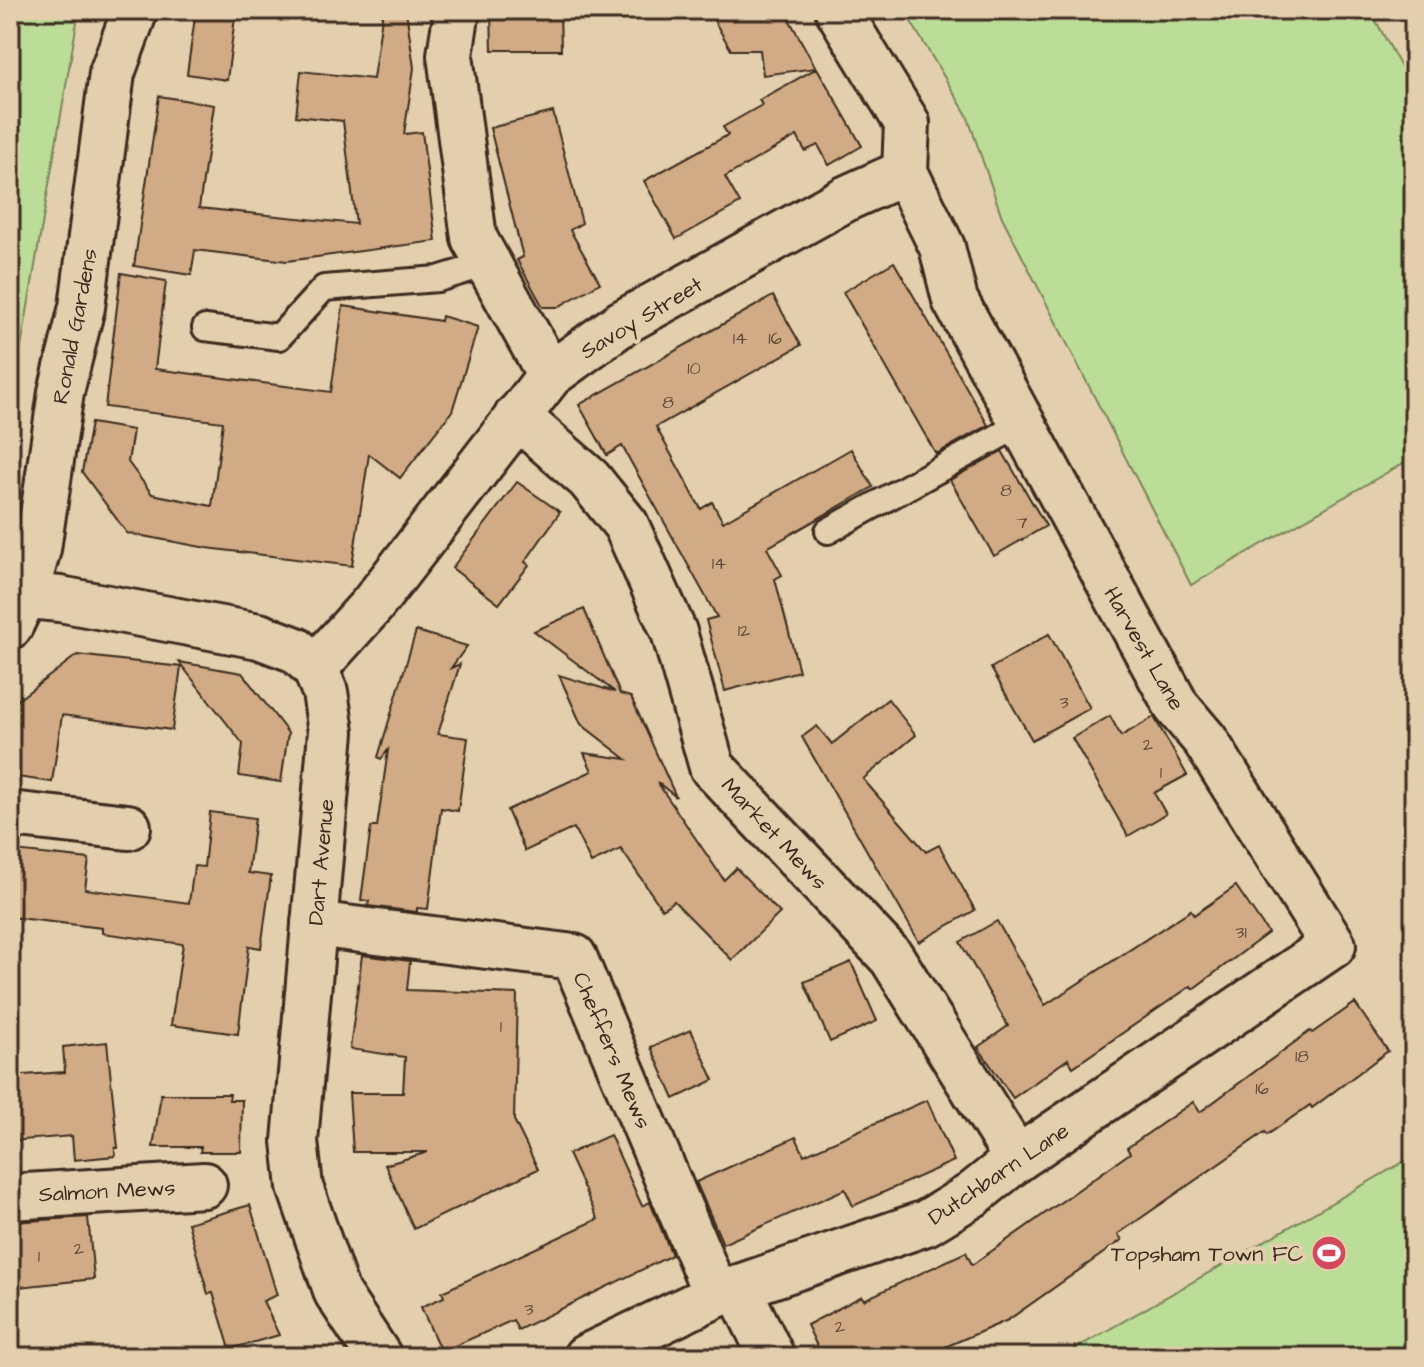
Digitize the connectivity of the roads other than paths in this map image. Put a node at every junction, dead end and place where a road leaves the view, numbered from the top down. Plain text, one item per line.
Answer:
1 (135, 10) edge
2 (457, 10) edge
3 (838, 10) edge
4 (905, 172) junction
5 (490, 263) junction
6 (205, 328) dead end
7 (550, 375) junction
8 (517, 416) junction
9 (1021, 424) junction
10 (828, 531) dead end
11 (15, 605) edge
12 (315, 668) junction
13 (10, 814) edge
14 (128, 827) dead end
15 (314, 924) junction
16 (1333, 945) joint
17 (1017, 1159) junction
18 (204, 1185) dead end
19 (10, 1197) edge
20 (727, 1291) junction
21 (379, 1357) edge
22 (586, 1357) edge
23 (772, 1357) edge

1 - 11 street, Ronald Gardens
2 - 5 street
3 - 4 street
4 - 7 street, Savoy Street
4 - 9 street, Harvest Lane
5 - 6 lane
5 - 7 street
7 - 8 street, Savoy Street
8 - 12 street, Savoy Street
8 - 17 street, Market Mews
9 - 10 lane
9 - 16 street, Harvest Lane
11 - 12 street
12 - 15 street, Dart Avenue
13 - 14 street
15 - 20 street, Cheffers Mews
15 - 21 street, Dart Avenue
16 - 17 street, Dutchbarn Lane
17 - 20 street, Dutchbarn Lane
18 - 19 street, Salmon Mews
20 - 22 street, Dutchbarn Lane
20 - 23 street

